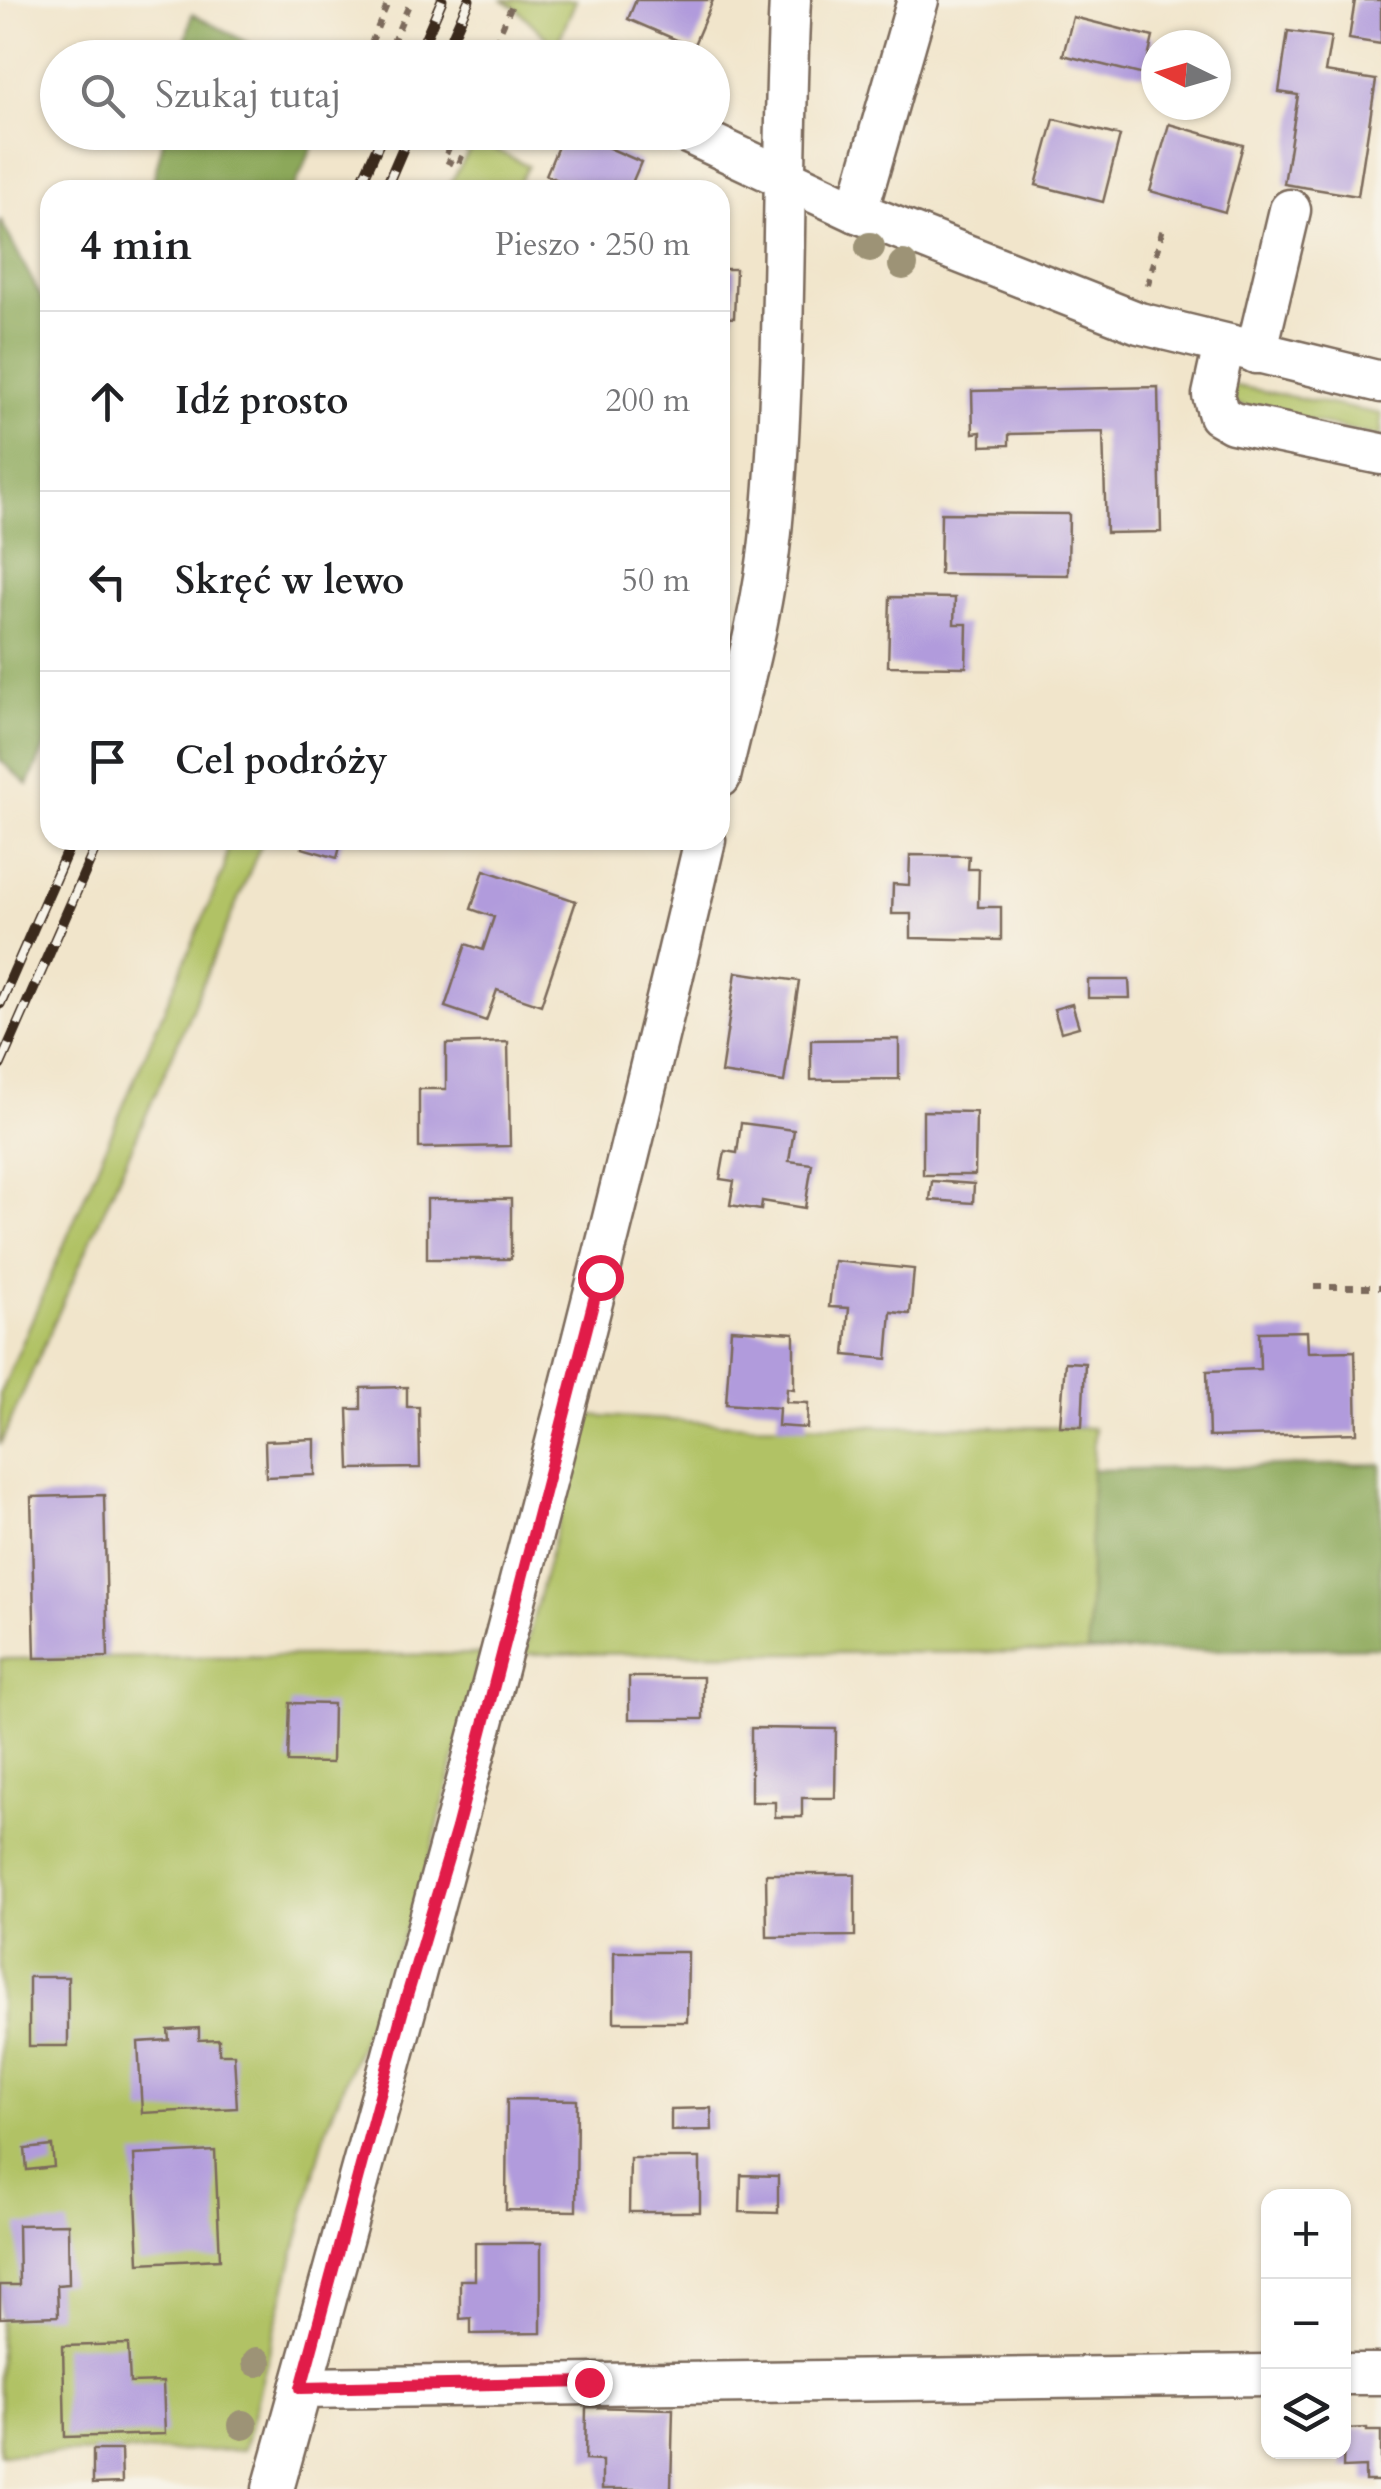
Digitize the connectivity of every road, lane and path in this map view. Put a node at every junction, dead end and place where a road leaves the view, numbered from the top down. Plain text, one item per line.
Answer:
1 (389, 0) edge
2 (410, 0) edge
3 (514, 0) edge
4 (790, 0) edge
5 (918, 0) edge
6 (372, 40) edge
7 (393, 40) edge
8 (497, 40) edge
9 (448, 150) edge
10 (465, 150) edge
11 (726, 150) edge
12 (787, 178) junction
13 (1290, 210) dead end
14 (857, 212) junction
15 (1164, 224) dead end
16 (1140, 323) junction
17 (1240, 349) junction
18 (1381, 382) edge
19 (1381, 454) edge
20 (730, 735) edge
21 (703, 850) edge
22 (1314, 1287) dead end
23 (1381, 1287) edge
24 (1351, 2374) edge
25 (1381, 2374) edge
26 (1261, 2375) edge
27 (301, 2388) junction
28 (273, 2489) edge

1 - 6 path
2 - 7 path
3 - 8 path
4 - 12 street
5 - 14 street
9 - 10 path
11 - 12 street
12 - 14 street
12 - 20 street
13 - 17 street
14 - 16 street
15 - 16 path
16 - 17 street
17 - 18 street
17 - 19 street
21 - 27 street
22 - 23 path
24 - 25 street
26 - 27 street
27 - 28 street

